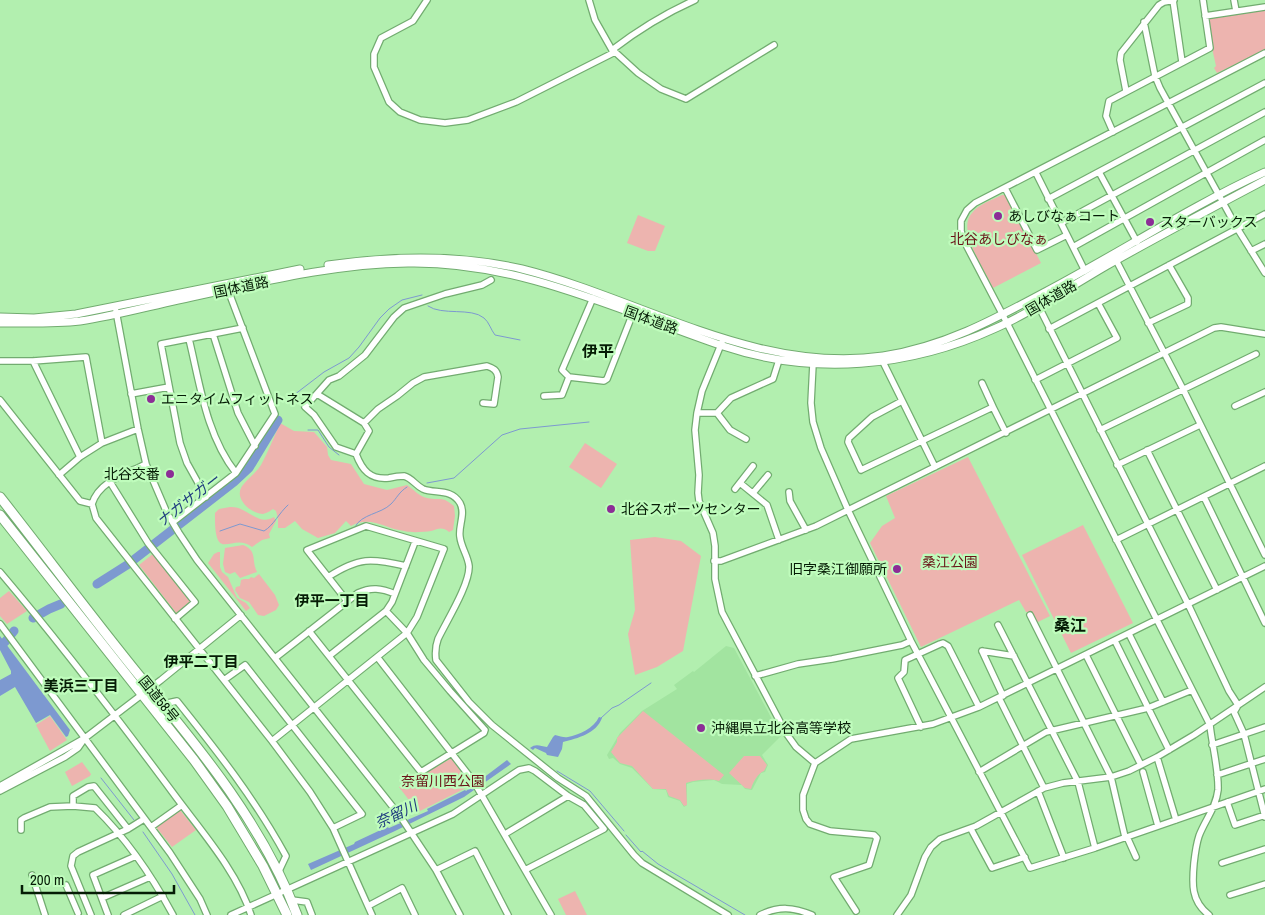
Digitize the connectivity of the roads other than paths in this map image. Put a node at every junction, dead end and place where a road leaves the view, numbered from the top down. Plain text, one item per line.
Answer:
1 (427, 0) edge
2 (589, 0) edge
3 (696, 0) edge
4 (1173, 0) edge
5 (1203, 0) edge
6 (1234, 0) edge
7 (1265, 7) edge
8 (1236, 11) junction
9 (1205, 16) junction
10 (1144, 22) junction
11 (774, 45) dead end
12 (1265, 53) edge
13 (1182, 62) junction
14 (1155, 76) junction
15 (1265, 83) edge
16 (1126, 91) junction
17 (1169, 103) junction
18 (1265, 112) edge
19 (1182, 127) junction
20 (1113, 132) junction
21 (1265, 140) edge
22 (1194, 150) junction
23 (1099, 172) junction
24 (1207, 172) junction
25 (1265, 172) edge
26 (1036, 173) junction
27 (1265, 180) edge
28 (1005, 188) junction
29 (1112, 195) junction
30 (1048, 199) junction
31 (1222, 199) junction
32 (1265, 214) edge
33 (1125, 218) junction
34 (1061, 223) junction
35 (1238, 228) junction
36 (1066, 235) junction
37 (1137, 242) junction
38 (1265, 244) edge
39 (1073, 247) junction
40 (1251, 251) junction
41 (1116, 260) junction
42 (1170, 265) junction
43 (1085, 271) junction
44 (1265, 273) edge
45 (491, 280) dead end
46 (1130, 286) junction
47 (228, 290) junction
48 (593, 298) junction
49 (1098, 303) junction
50 (1038, 305) junction
51 (116, 310) junction
52 (633, 313) junction
53 (1003, 315) junction
54 (0, 317) edge
55 (0, 323) edge
56 (1007, 323) junction
57 (1148, 323) junction
58 (243, 328) junction
59 (1049, 329) junction
60 (213, 334) junction
61 (1265, 334) edge
62 (189, 339) junction
63 (722, 342) junction
64 (1164, 354) junction
65 (1256, 354) dead end
66 (779, 360) junction
67 (0, 361) edge
68 (33, 362) junction
69 (883, 362) junction
70 (813, 364) junction
71 (1067, 364) junction
72 (569, 377) junction
73 (1036, 380) junction
74 (982, 383) dead end
75 (169, 387) junction
76 (1183, 389) junction
77 (1265, 392) edge
78 (131, 394) junction
79 (317, 394) junction
80 (1083, 394) junction
81 (544, 396) dead end
82 (0, 400) edge
83 (902, 401) junction
84 (483, 403) dead end
85 (1236, 406) dead end
86 (993, 407) junction
87 (1051, 410) junction
88 (697, 413) junction
89 (717, 413) junction
90 (364, 423) junction
91 (1200, 424) junction
92 (138, 429) junction
93 (1100, 430) junction
94 (1006, 433) junction
95 (746, 439) dead end
96 (922, 441) junction
97 (102, 443) junction
98 (255, 446) junction
99 (1147, 450) junction
100 (356, 454) junction
101 (80, 458) junction
102 (146, 464) junction
103 (1117, 465) junction
104 (753, 466) dead end
105 (1265, 466) edge
106 (935, 467) junction
107 (236, 473) junction
108 (59, 475) junction
109 (768, 475) dead end
110 (110, 482) junction
111 (740, 483) junction
112 (1230, 484) junction
113 (735, 489) dead end
114 (789, 492) dead end
115 (753, 493) junction
116 (0, 497) edge
117 (206, 497) junction
118 (1204, 497) junction
119 (92, 504) junction
120 (848, 510) junction
121 (1177, 511) junction
122 (0, 515) edge
123 (173, 522) junction
124 (1148, 524) junction
125 (806, 530) junction
126 (780, 540) junction
127 (1116, 540) junction
128 (415, 542) junction
129 (1265, 556) edge
130 (714, 561) junction
131 (406, 566) junction
132 (1265, 566) edge
133 (0, 572) edge
134 (328, 577) junction
135 (1243, 577) junction
136 (1217, 590) junction
137 (395, 594) junction
138 (347, 601) junction
139 (1188, 604) junction
140 (386, 611) junction
141 (241, 615) junction
142 (1030, 615) dead end
143 (175, 619) junction
144 (1156, 620) junction
145 (1265, 623) edge
146 (0, 624) edge
147 (998, 624) dead end
148 (309, 631) junction
149 (407, 633) junction
150 (1129, 634) junction
151 (911, 641) junction
152 (1115, 641) junction
153 (199, 650) junction
154 (918, 654) junction
155 (1086, 655) junction
156 (329, 656) junction
157 (1014, 656) junction
158 (275, 658) junction
159 (378, 658) junction
160 (1057, 669) junction
161 (755, 676) junction
162 (224, 680) junction
163 (349, 681) junction
164 (1028, 684) junction
165 (1265, 687) edge
166 (151, 688) junction
167 (1192, 690) junction
168 (143, 695) junction
169 (1001, 697) junction
170 (1163, 702) junction
171 (163, 704) junction
172 (1238, 705) junction
173 (979, 707) junction
174 (315, 708) junction
175 (1148, 708) junction
176 (115, 715) junction
177 (1116, 716) junction
178 (950, 718) junction
179 (1084, 723) junction
180 (292, 725) junction
181 (1210, 725) junction
182 (921, 726) junction
183 (1265, 727) edge
184 (1052, 731) junction
185 (1244, 734) junction
186 (85, 738) junction
187 (272, 741) junction
188 (1023, 745) junction
189 (1212, 745) junction
190 (1169, 750) junction
191 (454, 754) junction
192 (1156, 757) junction
193 (1265, 759) edge
194 (815, 763) junction
195 (1251, 763) junction
196 (1142, 769) junction
197 (979, 772) junction
198 (1217, 775) junction
199 (1111, 777) junction
200 (1078, 782) junction
201 (0, 786) edge
202 (1044, 788) junction
203 (1265, 789) edge
204 (0, 791) edge
205 (1038, 791) junction
206 (481, 792) junction
207 (1258, 792) junction
208 (568, 796) junction
209 (1227, 802) junction
210 (182, 805) junction
211 (73, 806) junction
212 (1215, 806) junction
213 (1000, 812) junction
214 (1265, 816) edge
215 (144, 818) junction
216 (1176, 820) junction
217 (1158, 826) junction
218 (151, 828) junction
219 (333, 828) junction
220 (128, 829) junction
221 (21, 830) dead end
222 (972, 831) dead end
223 (412, 833) junction
224 (118, 834) junction
225 (505, 834) junction
226 (1126, 837) junction
227 (1095, 848) junction
228 (1265, 849) edge
229 (136, 856) junction
230 (1136, 857) dead end
231 (1025, 858) junction
232 (1064, 858) junction
233 (348, 862) junction
234 (1222, 863) dead end
235 (436, 870) junction
236 (525, 870) junction
237 (278, 873) junction
238 (32, 875) dead end
239 (150, 877) junction
240 (1265, 884) edge
241 (66, 885) dead end
242 (286, 890) junction
243 (277, 894) junction
244 (163, 896) junction
245 (1230, 896) dead end
246 (102, 898) junction
247 (292, 900) junction
248 (248, 906) junction
249 (368, 906) junction
250 (856, 911) dead end
251 (90, 912) edge
252 (77, 914) edge
253 (46, 915) edge
254 (108, 915) edge
255 (124, 915) edge
256 (173, 915) edge
257 (207, 915) edge
258 (231, 915) edge
259 (251, 915) edge
260 (286, 915) edge
261 (298, 915) edge
262 (312, 915) edge
263 (372, 915) edge
264 (415, 915) edge
265 (460, 915) edge
266 (508, 915) edge
267 (551, 915) edge
268 (728, 915) edge
269 (760, 915) edge
270 (812, 915) edge
271 (897, 915) edge
272 (1209, 915) edge

1 - 11 street
2 - 3 street
4 - 10 street
4 - 13 street
5 - 9 street
6 - 8 street
7 - 8 street
8 - 9 street
9 - 13 street
10 - 14 street
10 - 16 street
12 - 17 street
13 - 14 street
14 - 16 street
14 - 17 street
15 - 19 street
16 - 20 street
17 - 19 street
17 - 20 street
18 - 22 street
19 - 22 street
19 - 23 street
20 - 26 street
21 - 24 street
22 - 24 street
22 - 29 street
23 - 29 street
23 - 30 street
24 - 31 street
24 - 33 street
25 - 31 main road, 国体道路
26 - 28 street
26 - 30 street
27 - 31 main road, 国体道路
28 - 36 street
28 - 53 street
29 - 33 street
29 - 34 street
30 - 34 street
31 - 35 street
31 - 37 main road, 国体道路
31 - 41 main road, 国体道路
32 - 35 street
33 - 37 street
33 - 39 street
34 - 36 street
35 - 40 street
35 - 42 street
36 - 39 street
37 - 43 main road, 国体道路
38 - 40 street
39 - 43 street
40 - 44 street
41 - 46 street
41 - 50 main road, 国体道路
42 - 46 street
42 - 57 street
43 - 53 main road, 国体道路
45 - 79 street
46 - 49 street
46 - 57 street
47 - 48 main road, 国体道路
47 - 51 main road, 国体道路
47 - 58 street
48 - 52 main road, 国体道路
48 - 72 street
49 - 59 street
49 - 71 street
50 - 56 main road, 国体道路
50 - 59 street
51 - 54 main road, 国体道路
51 - 55 main road, 国体道路
51 - 63 main road, 国体道路
51 - 78 street
52 - 63 main road, 国体道路
52 - 72 street
53 - 56 street
53 - 63 main road, 国体道路
56 - 69 main road, 国体道路
56 - 73 street
57 - 64 street
58 - 60 street
58 - 98 street
59 - 71 street
60 - 62 street
60 - 98 street
61 - 64 street
62 - 75 street
62 - 107 street
63 - 66 main road, 国体道路
63 - 88 street
64 - 76 street
64 - 80 street
65 - 76 street
66 - 70 main road, 国体道路
66 - 89 street
67 - 68 street
68 - 97 street
68 - 101 street
69 - 70 main road, 国体道路
69 - 83 street
70 - 120 street
71 - 73 street
71 - 80 street
72 - 81 street
73 - 87 street
74 - 86 street
75 - 78 street
75 - 117 street
76 - 91 street
76 - 93 street
77 - 85 street
78 - 92 street
79 - 90 street
79 - 100 street
80 - 87 street
80 - 93 street
82 - 108 street
83 - 96 street
83 - 96 street
84 - 90 street
86 - 94 street
86 - 96 street
87 - 94 street
87 - 127 street
88 - 89 street
88 - 130 street
89 - 95 street
90 - 100 street
91 - 99 street
91 - 112 street
92 - 97 street
92 - 102 street
93 - 103 street
94 - 106 street
96 - 106 street
97 - 101 street
98 - 107 street
99 - 103 street
99 - 121 street
100 - 268 street
101 - 108 street
102 - 110 street
102 - 123 street
103 - 124 street
104 - 111 street
105 - 112 street
106 - 120 street
107 - 117 street
108 - 119 street
109 - 115 street
110 - 119 street
110 - 143 street
111 - 113 street
111 - 115 street
112 - 118 street
112 - 129 street
114 - 125 street
115 - 126 street
116 - 166 highway, 国道58号
117 - 123 street
118 - 121 street
118 - 135 street
119 - 143 street
120 - 125 street
120 - 151 street
121 - 124 street
121 - 136 street
122 - 168 highway, 国道58号
123 - 141 street
124 - 127 street
124 - 139 street
125 - 126 street
126 - 130 street
127 - 144 street
128 - 131 street
128 - 134 street
128 - 149 street
130 - 161 street
131 - 134 street
131 - 137 street
132 - 135 street
133 - 176 street
134 - 138 street
135 - 136 street
135 - 145 street
136 - 139 street
137 - 138 street
137 - 140 street
138 - 148 street
139 - 144 street
139 - 172 street
140 - 149 street
140 - 156 street
141 - 153 street
141 - 158 street
142 - 160 street
143 - 153 street
144 - 150 street
144 - 167 street
146 - 186 street
147 - 157 street
148 - 156 street
148 - 158 street
149 - 159 street
149 - 191 street
150 - 152 street
150 - 170 street
151 - 154 street
151 - 161 street
152 - 155 street
152 - 175 street
153 - 162 street
153 - 166 street
154 - 173 street
154 - 178 street
154 - 182 street
155 - 160 street
155 - 177 street
156 - 163 street
157 - 164 street
157 - 169 street
158 - 174 street
159 - 163 street
159 - 191 street
160 - 164 street
160 - 179 street
161 - 194 street
162 - 180 street
162 - 187 street
163 - 174 street
163 - 191 street
164 - 169 street
164 - 184 street
165 - 172 street
166 - 168 street
166 - 171 highway, 国道58号
167 - 170 street
167 - 181 street
168 - 176 street
168 - 243 highway, 国道58号
169 - 173 street
169 - 188 street
170 - 175 street
171 - 237 highway, 国道58号
171 - 237 street
172 - 181 street
172 - 185 street
173 - 178 street
174 - 180 street
174 - 223 street
175 - 177 street
175 - 190 street
176 - 186 street
176 - 210 street
177 - 179 street
177 - 196 street
178 - 182 street
178 - 197 street
179 - 184 street
179 - 199 street
180 - 187 street
180 - 219 street
181 - 189 street
181 - 190 street
182 - 194 street
183 - 185 street
184 - 188 street
184 - 200 street
185 - 189 street
185 - 195 street
186 - 201 street
186 - 204 street
186 - 215 street
187 - 219 street
188 - 197 street
188 - 202 street
189 - 198 street
190 - 192 street
191 - 206 street
192 - 196 street
192 - 216 street
193 - 195 street
194 - 250 street
195 - 198 street
195 - 207 street
196 - 199 street
196 - 217 street
197 - 213 street
198 - 212 street
199 - 200 street
199 - 226 street
200 - 202 street
200 - 227 street
202 - 205 street
203 - 207 street
205 - 213 street
205 - 232 street
206 - 208 street
206 - 223 street
206 - 225 street
207 - 209 street
207 - 214 street
208 - 225 street
208 - 236 street
209 - 212 street
209 - 214 street
210 - 218 street
210 - 248 street
211 - 220 street
211 - 221 street
211 - 224 street
212 - 216 street
212 - 272 street
213 - 231 street
213 - 271 street
215 - 218 street
215 - 220 street
216 - 217 street
217 - 226 street
218 - 257 street
219 - 233 street
220 - 224 street
222 - 231 street
223 - 233 street
223 - 235 street
224 - 229 street
224 - 251 street
225 - 236 street
226 - 227 street
226 - 230 street
227 - 232 street
228 - 234 street
229 - 239 street
229 - 246 street
231 - 232 street
233 - 242 street
233 - 249 street
235 - 265 street
235 - 266 street
236 - 267 street
237 - 242 highway, 国道58号
238 - 253 street
239 - 244 street
239 - 246 street
240 - 245 street
241 - 252 street
242 - 243 street
242 - 247 highway, 国道58号
243 - 248 street
243 - 260 highway, 国道58号
244 - 255 street
244 - 256 street
246 - 254 street
247 - 261 highway, 国道58号
247 - 262 street
248 - 258 street
248 - 259 street
249 - 263 street
249 - 264 street
251 - 252 street
269 - 270 street

